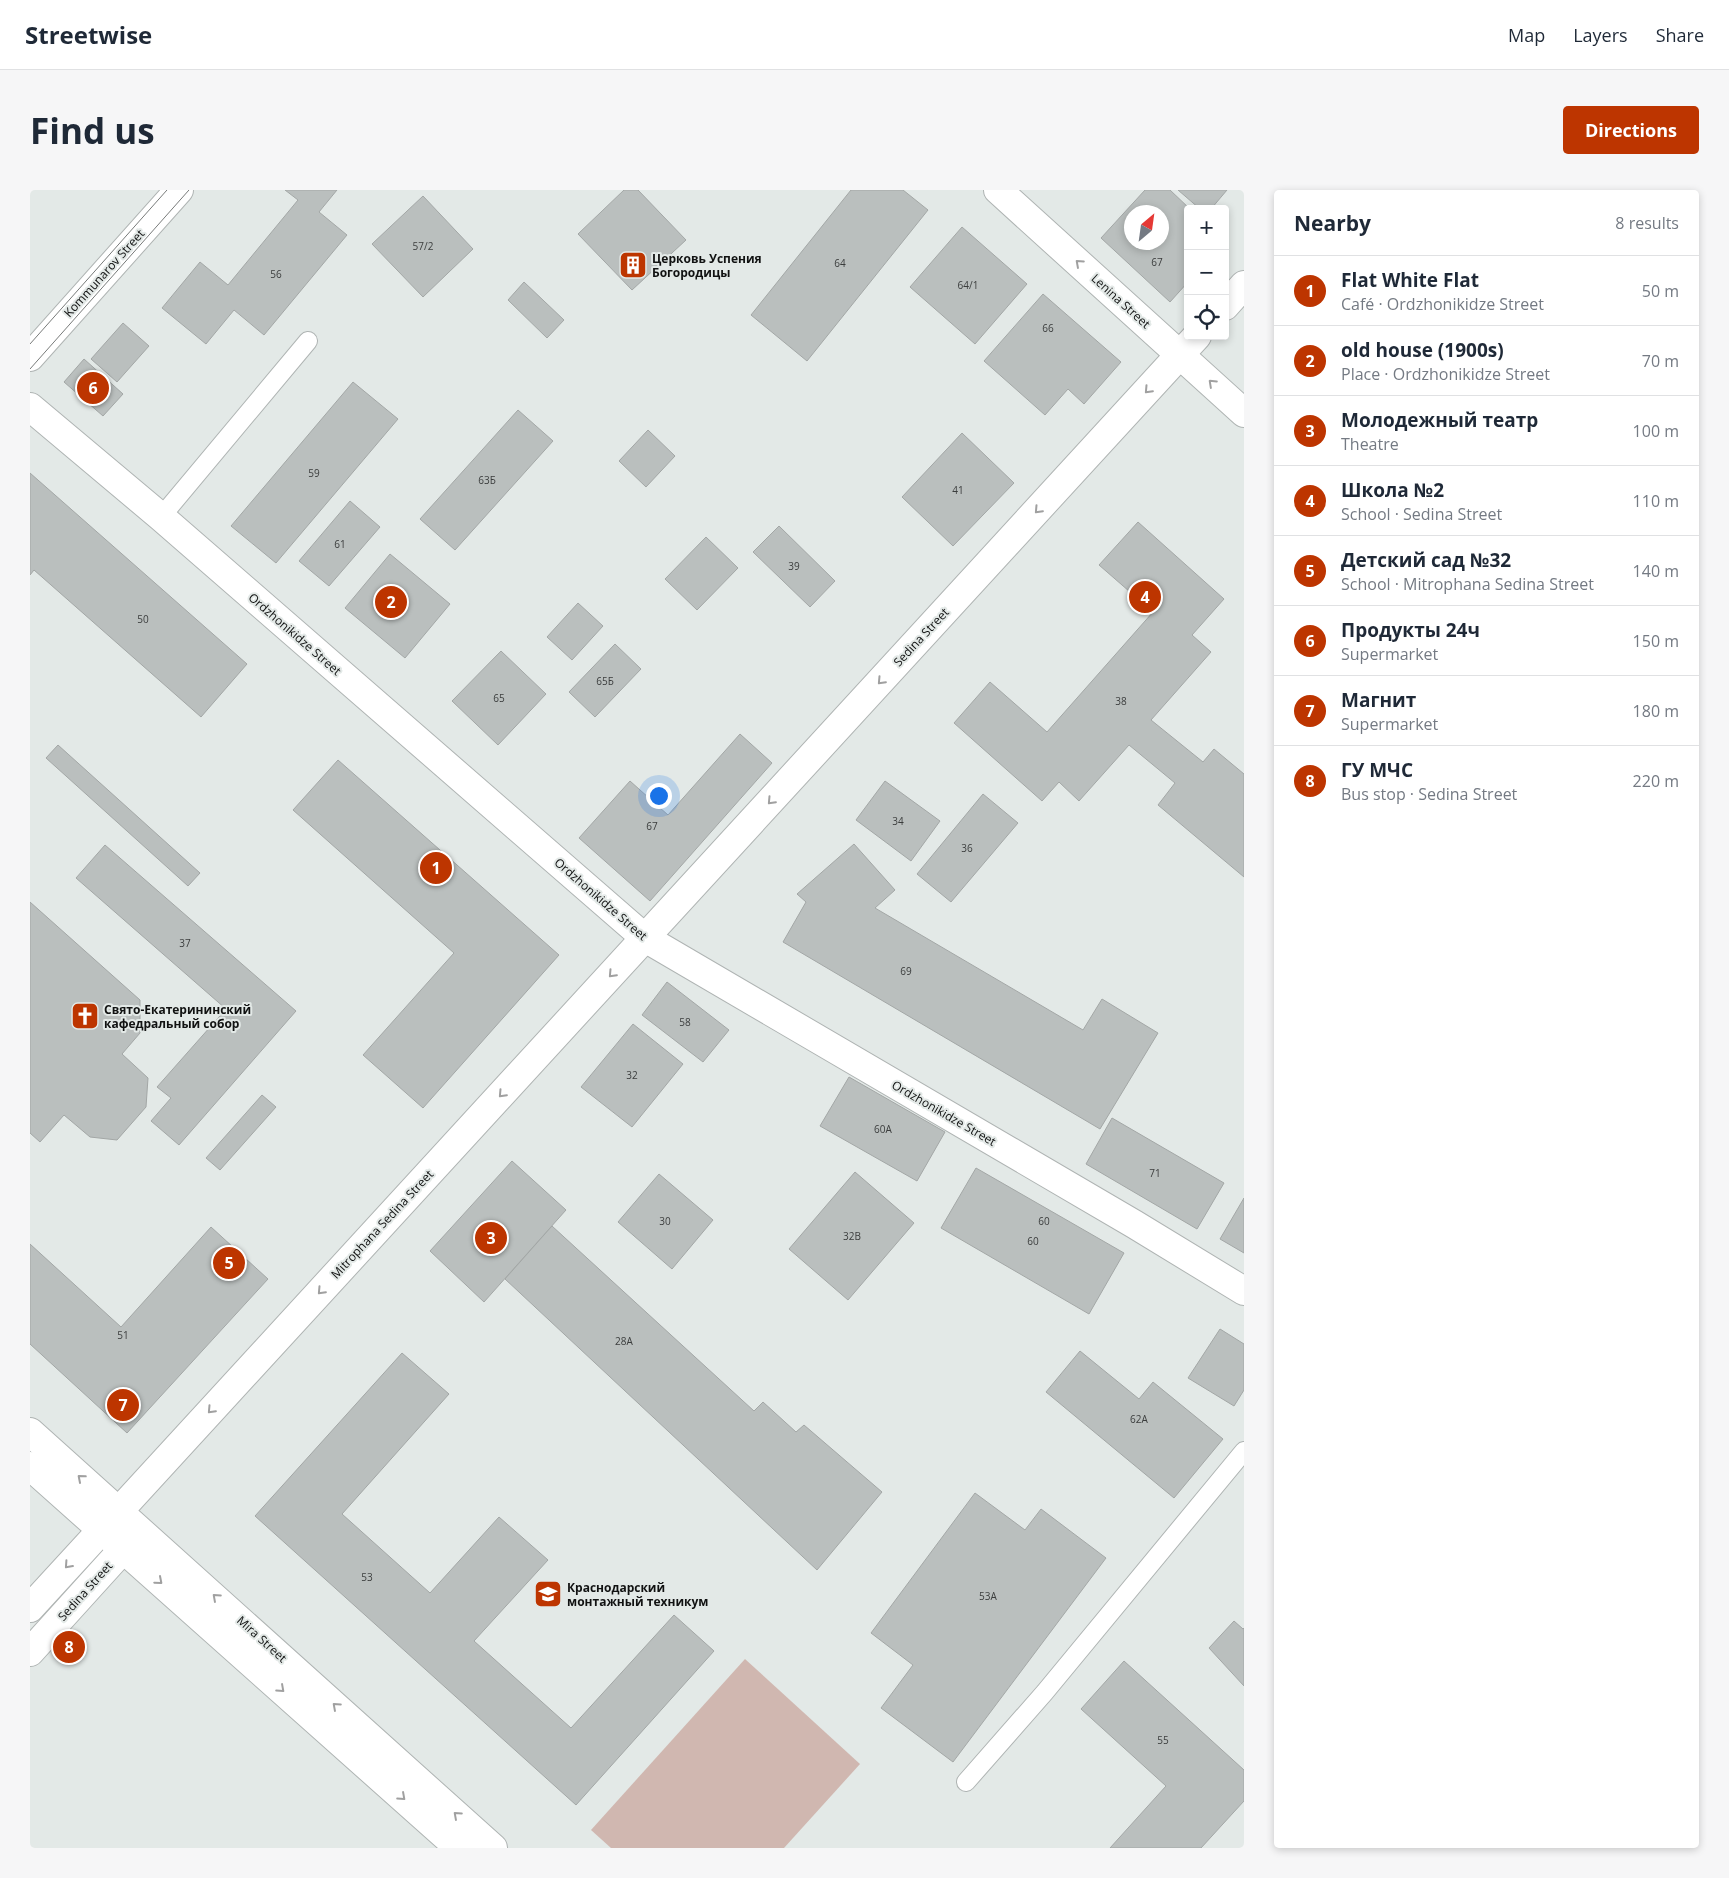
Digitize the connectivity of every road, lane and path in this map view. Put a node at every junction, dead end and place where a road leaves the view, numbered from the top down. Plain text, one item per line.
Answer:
1 (179, 190) edge
2 (998, 190) edge
3 (1244, 285) edge
4 (1229, 302) edge
5 (308, 341) dead end
6 (1189, 345) edge
7 (30, 357) edge
8 (30, 407) edge
9 (1244, 413) edge
10 (161, 517) junction
11 (645, 938) junction
12 (1244, 1291) edge
13 (30, 1432) edge
14 (1244, 1451) edge
15 (30, 1466) edge
16 (109, 1520) junction
17 (132, 1540) junction
18 (30, 1608) edge
19 (30, 1652) edge
20 (966, 1782) dead end
21 (459, 1848) edge
22 (493, 1848) edge

1 - 7 main road, Kommunarov Street
6 -> 2 main road, Lenina Street
3 - 4 main road
5 - 10 lane
9 -> 6 main road, Lenina Street
6 -> 11 main road, Sedina Street
8 - 10 main road, Ordzhonikidze Street
10 - 11 main road, Ordzhonikidze Street
11 - 12 main road, Ordzhonikidze Street
11 -> 16 main road, Mitrophana Sedina Street
16 -> 13 main road, Mira Street
14 - 20 lane
15 - 16 main road, Mira Street
16 - 17 main road, Mira Street
16 -> 18 main road
17 - 19 main road, Sedina Street
17 -> 21 main road, Mira Street
22 -> 17 main road, Mira Street

